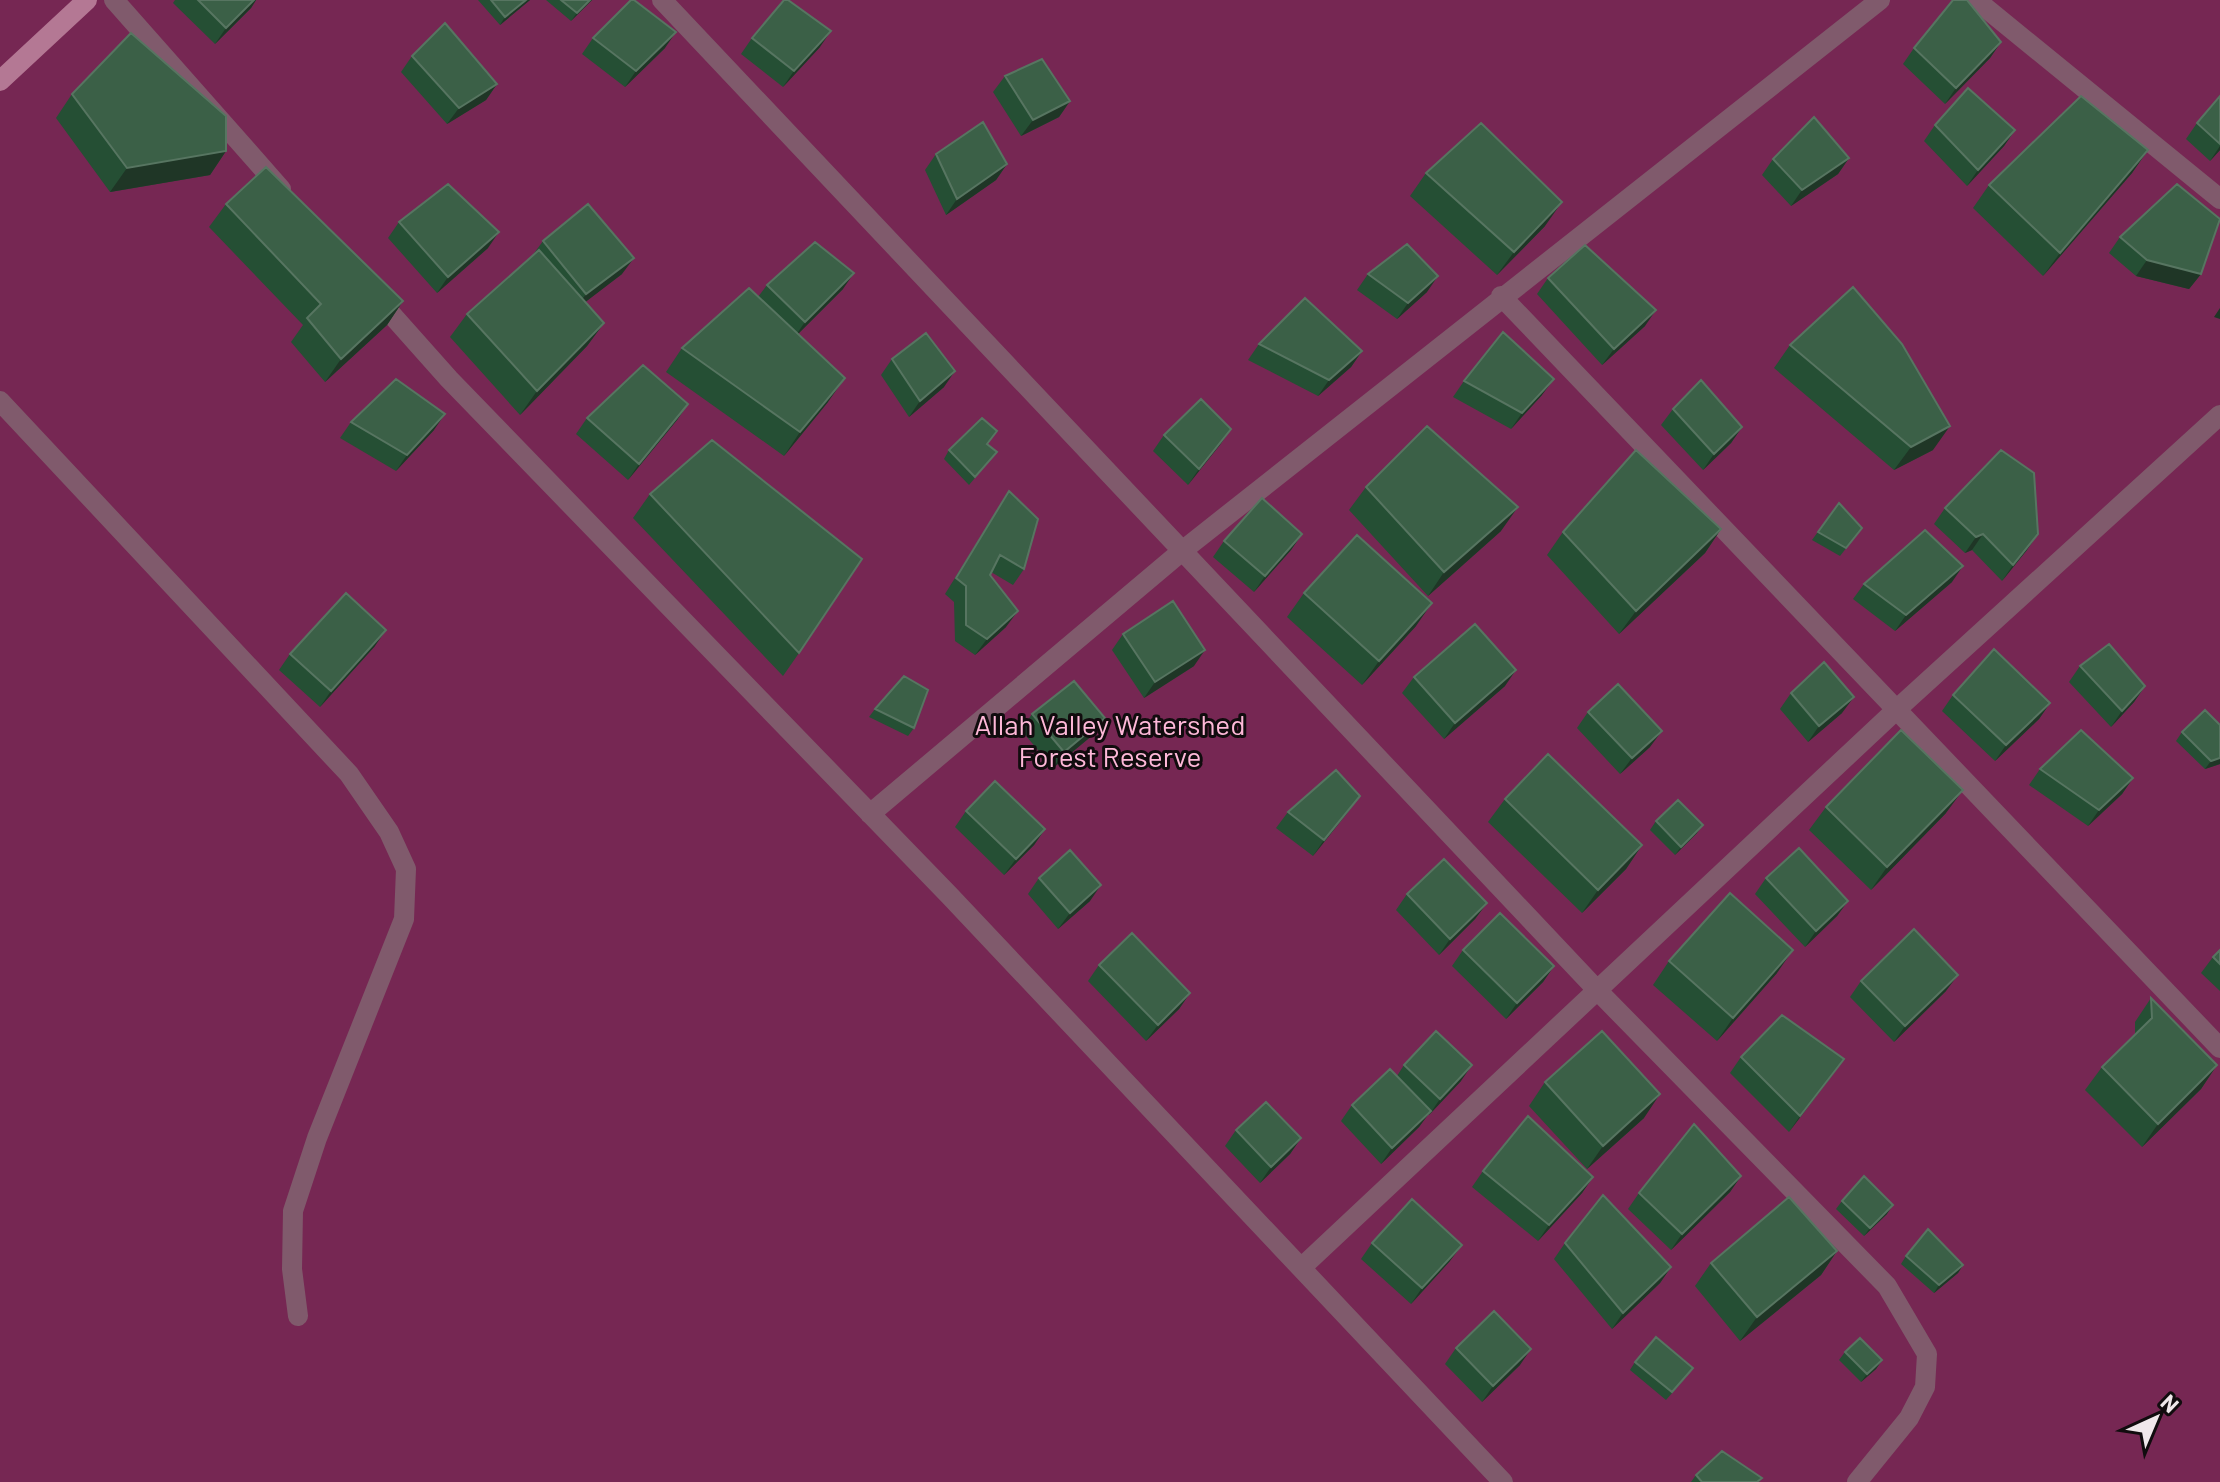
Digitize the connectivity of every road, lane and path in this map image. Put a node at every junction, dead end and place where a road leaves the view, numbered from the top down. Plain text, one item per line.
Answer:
1 (87, 0) edge
2 (114, 0) edge
3 (662, 0) edge
4 (1880, 0) edge
5 (1976, 0) edge
6 (0, 81) edge
7 (2220, 199) edge
8 (292, 201) edge
9 (365, 284) edge
10 (1501, 296) junction
11 (0, 401) edge
12 (2220, 415) edge
13 (1182, 551) junction
14 (1896, 710) junction
15 (870, 814) junction
16 (1599, 992) junction
17 (2220, 1048) edge
18 (1301, 1268) junction
19 (298, 1316) dead end
20 (1503, 1482) edge
21 (1857, 1482) edge

1 - 6 main road
2 - 8 street
3 - 13 street
4 - 10 street
5 - 7 street
9 - 15 street
10 - 13 street
10 - 14 street
11 - 19 street
12 - 14 street
13 - 15 street
13 - 16 street
14 - 16 street
14 - 17 street
15 - 18 street
16 - 18 street
16 - 21 street
18 - 20 street

